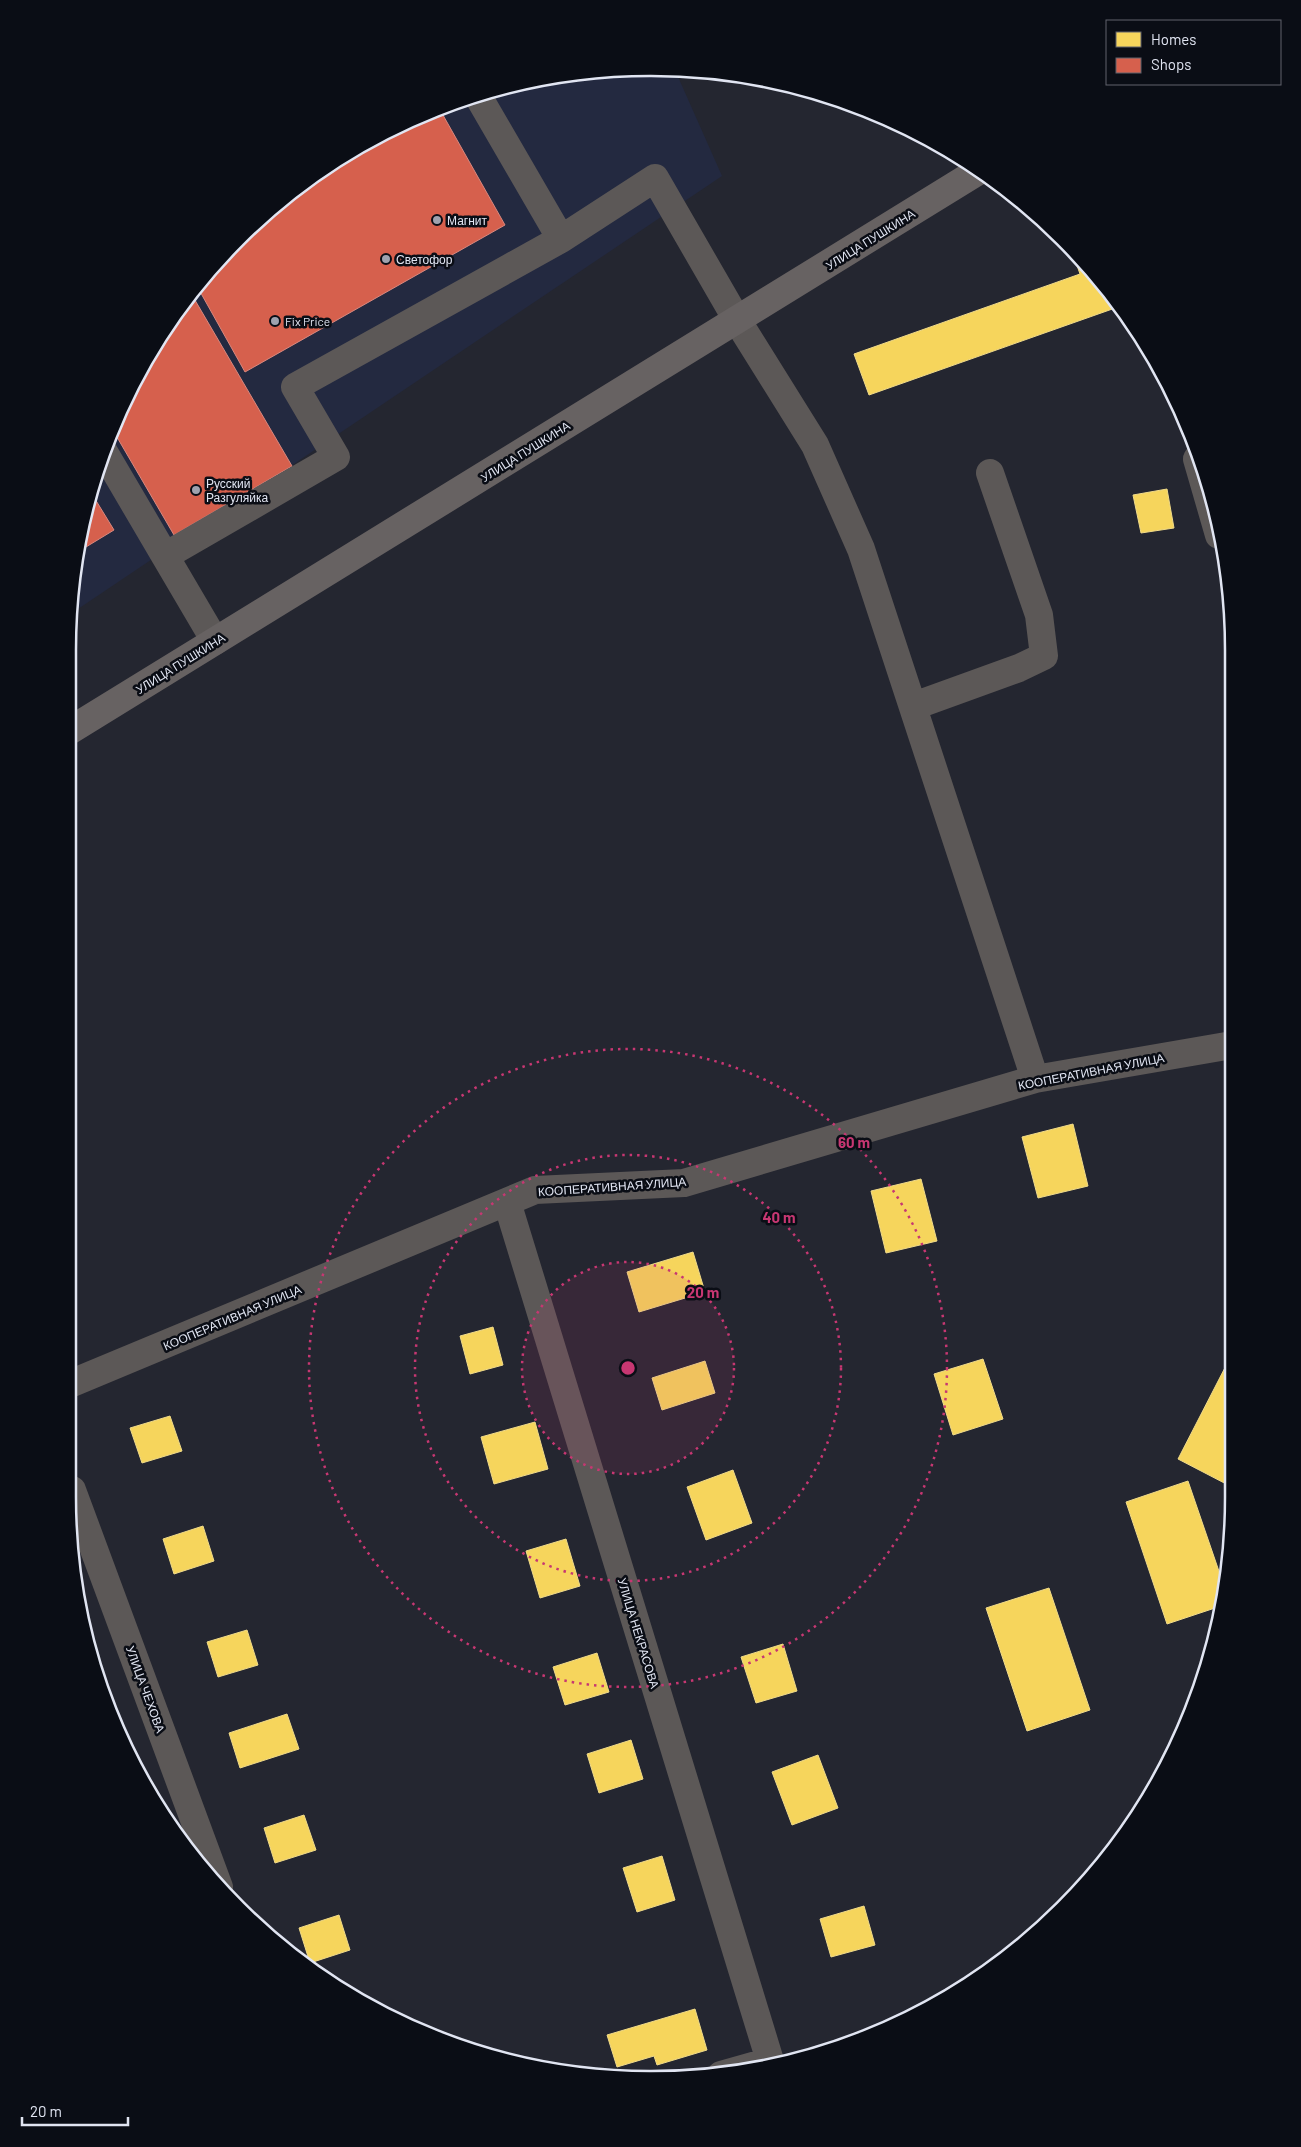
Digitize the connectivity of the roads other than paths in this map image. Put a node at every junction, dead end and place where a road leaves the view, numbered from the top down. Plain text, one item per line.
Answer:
1 (482, 102) edge
2 (972, 175) edge
3 (561, 239) junction
4 (737, 320) junction
5 (109, 461) edge
6 (990, 474) dead end
7 (165, 556) junction
8 (215, 641) junction
9 (914, 706) junction
10 (76, 727) edge
11 (1225, 1046) edge
12 (1035, 1079) junction
13 (507, 1202) junction
14 (76, 1381) edge
15 (76, 1501) edge
16 (211, 1865) edge
17 (769, 2059) edge

1 - 3 street
2 - 4 main road, УЛИЦА ПУШКИНА
3 - 4 street
3 - 7 street
4 - 8 main road, УЛИЦА ПУШКИНА
4 - 9 street
5 - 7 street
6 - 9 street
7 - 8 street
8 - 10 main road, УЛИЦА ПУШКИНА
9 - 12 street
11 - 12 street, КООПЕРАТИВНАЯ УЛИЦА
12 - 13 street, КООПЕРАТИВНАЯ УЛИЦА
13 - 14 street, КООПЕРАТИВНАЯ УЛИЦА
13 - 17 street, УЛИЦА НЕКРАСОВА
15 - 16 street, УЛИЦА ЧЕХОВА

